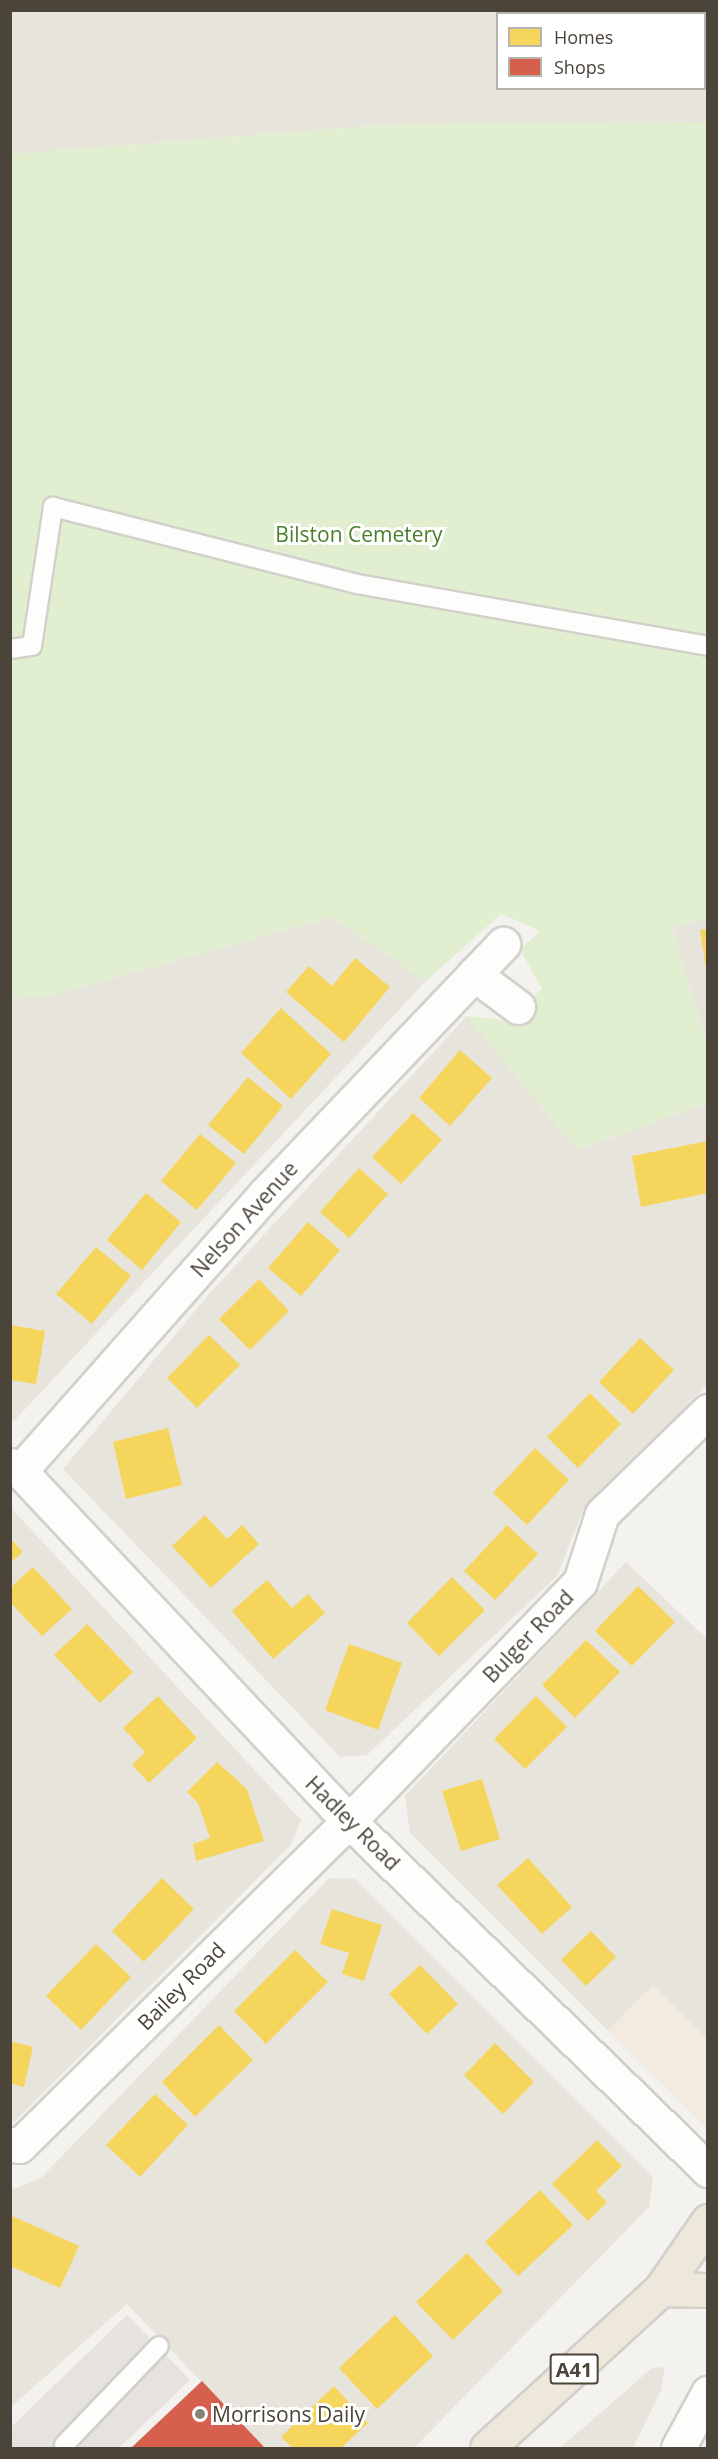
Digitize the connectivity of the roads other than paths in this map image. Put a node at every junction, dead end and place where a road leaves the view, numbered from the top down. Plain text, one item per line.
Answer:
1 (708, 646) edge
2 (10, 649) edge
3 (503, 944) dead end
4 (474, 974) junction
5 (518, 1007) dead end
6 (708, 1411) edge
7 (15, 1468) edge
8 (349, 1821) junction
9 (10, 2144) edge
10 (708, 2170) edge
11 (705, 2228) edge
12 (661, 2289) junction
13 (708, 2290) edge
14 (159, 2346) dead end
15 (708, 2393) edge
16 (64, 2447) edge
17 (487, 2448) edge
18 (678, 2448) edge

1 - 2 lane
3 - 4 street, Nelson Avenue
4 - 5 street
4 - 7 street, Nelson Avenue
6 - 8 street, Bulger Road
7 - 8 street, Hadley Road
8 - 9 street, Bailey Road
8 - 10 street, Hadley Road
11 - 12 highway, A41
12 - 13 highway
12 - 17 highway, A41
14 - 16 lane
15 - 18 street

